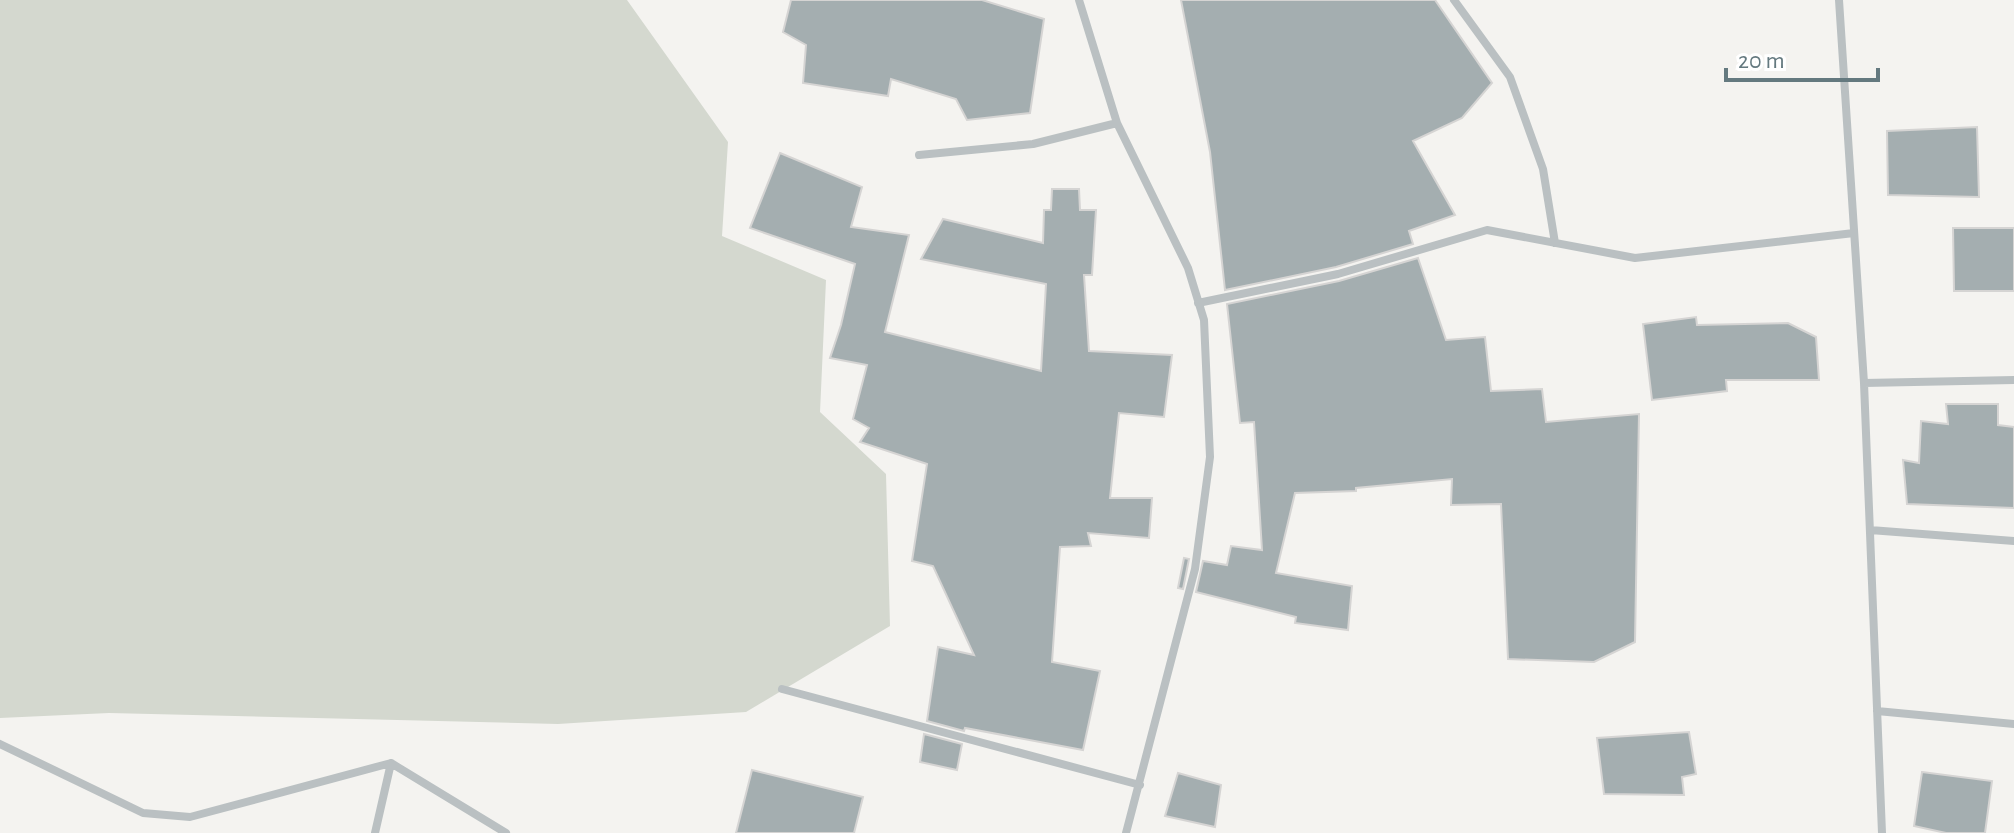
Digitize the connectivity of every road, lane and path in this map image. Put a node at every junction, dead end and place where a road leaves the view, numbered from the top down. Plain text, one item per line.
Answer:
1 (1079, 0) edge
2 (1454, 0) edge
3 (1839, 0) edge
4 (1117, 123) junction
5 (919, 155) dead end
6 (1854, 233) junction
7 (1555, 243) junction
8 (1198, 303) junction
9 (2014, 380) edge
10 (1864, 383) junction
11 (1870, 530) junction
12 (2014, 541) edge
13 (782, 689) dead end
14 (1877, 711) junction
15 (2014, 724) edge
16 (0, 744) edge
17 (391, 763) junction
18 (1140, 785) junction
19 (375, 833) edge
20 (506, 833) edge
21 (1126, 833) edge
22 (1882, 833) edge

1 - 4 street
2 - 7 street
3 - 6 street
4 - 5 street
4 - 8 street
6 - 7 street
6 - 10 street
7 - 8 street
8 - 18 street
9 - 10 street
10 - 11 street
11 - 12 street
11 - 14 street
13 - 18 street
14 - 15 street
14 - 22 street
16 - 17 street
17 - 19 street
17 - 20 street
18 - 21 street

